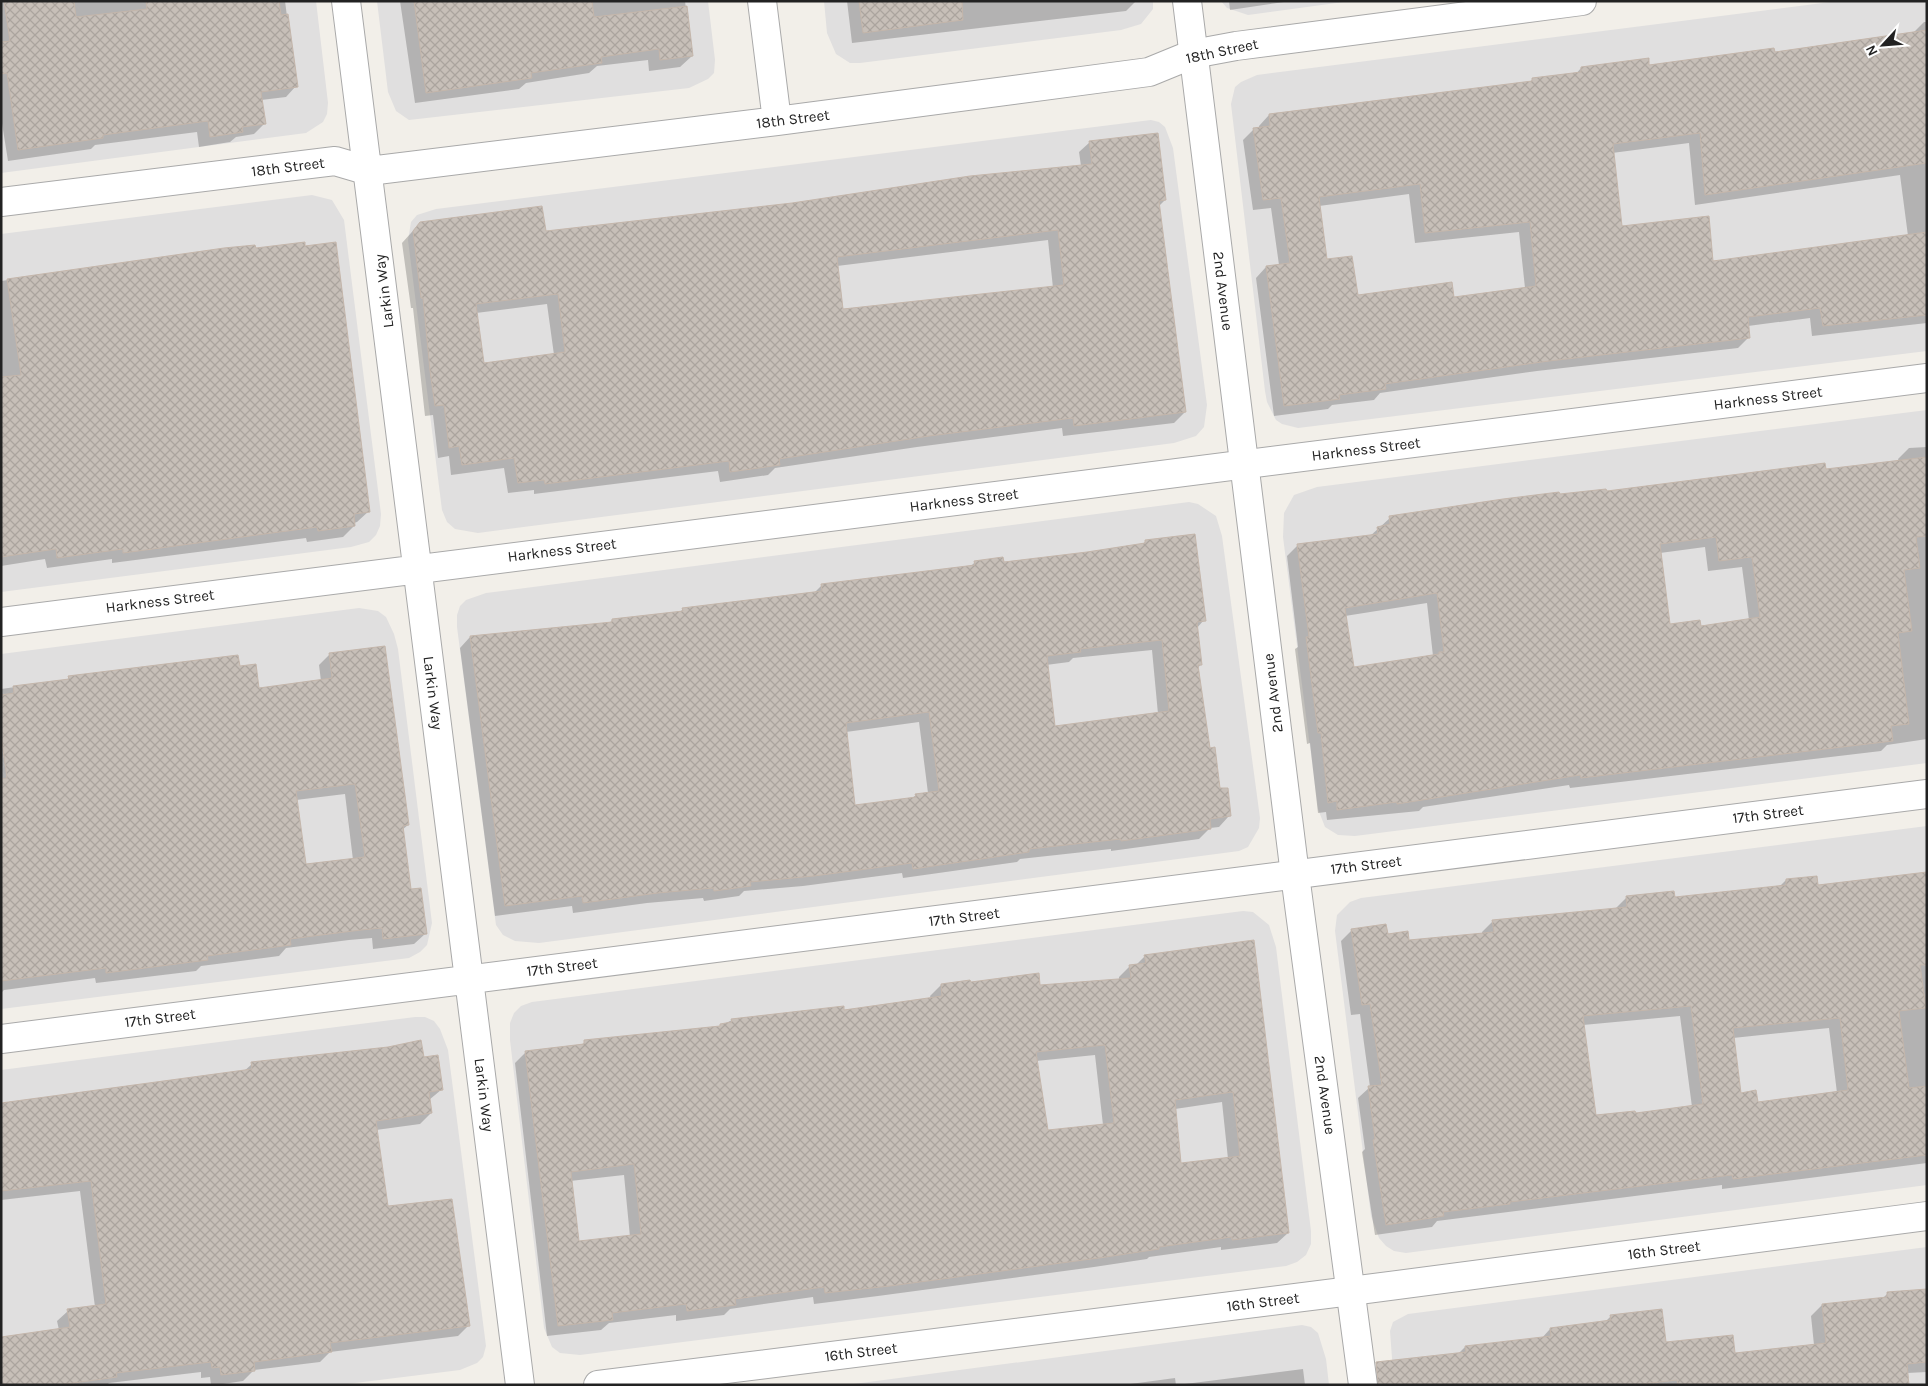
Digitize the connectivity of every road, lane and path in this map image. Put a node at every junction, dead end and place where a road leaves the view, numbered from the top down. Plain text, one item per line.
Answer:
1 (346, 1) edge
2 (762, 1) edge
3 (1188, 1) edge
4 (1582, 1) edge
5 (1193, 54) junction
6 (777, 121) junction
7 (369, 171) junction
8 (1, 202) edge
9 (1927, 378) edge
10 (1245, 464) junction
11 (417, 569) junction
12 (1, 622) edge
13 (1927, 794) edge
14 (1295, 874) junction
15 (469, 979) junction
16 (1, 1038) edge
17 (1927, 1216) edge
18 (1351, 1291) junction
19 (520, 1385) edge
20 (598, 1385) edge
21 (1363, 1385) edge

1 - 7 street, Larkin Way
2 - 6 street
3 - 5 street, 2nd Avenue
4 - 5 street, 18th Street
5 - 6 street, 18th Street
5 - 10 street, 2nd Avenue
6 - 7 street, 18th Street
7 - 8 street, 18th Street
7 - 11 street, Larkin Way
9 - 10 street, Harkness Street
10 - 11 street, Harkness Street
10 - 14 street, 2nd Avenue
11 - 12 street, Harkness Street
11 - 15 street, Larkin Way
13 - 14 street, 17th Street
14 - 15 street, 17th Street
14 - 18 street, 2nd Avenue
15 - 16 street, 17th Street
15 - 19 street, Larkin Way
17 - 18 street, 16th Street
18 - 20 street, 16th Street
18 - 21 street, 2nd Avenue

